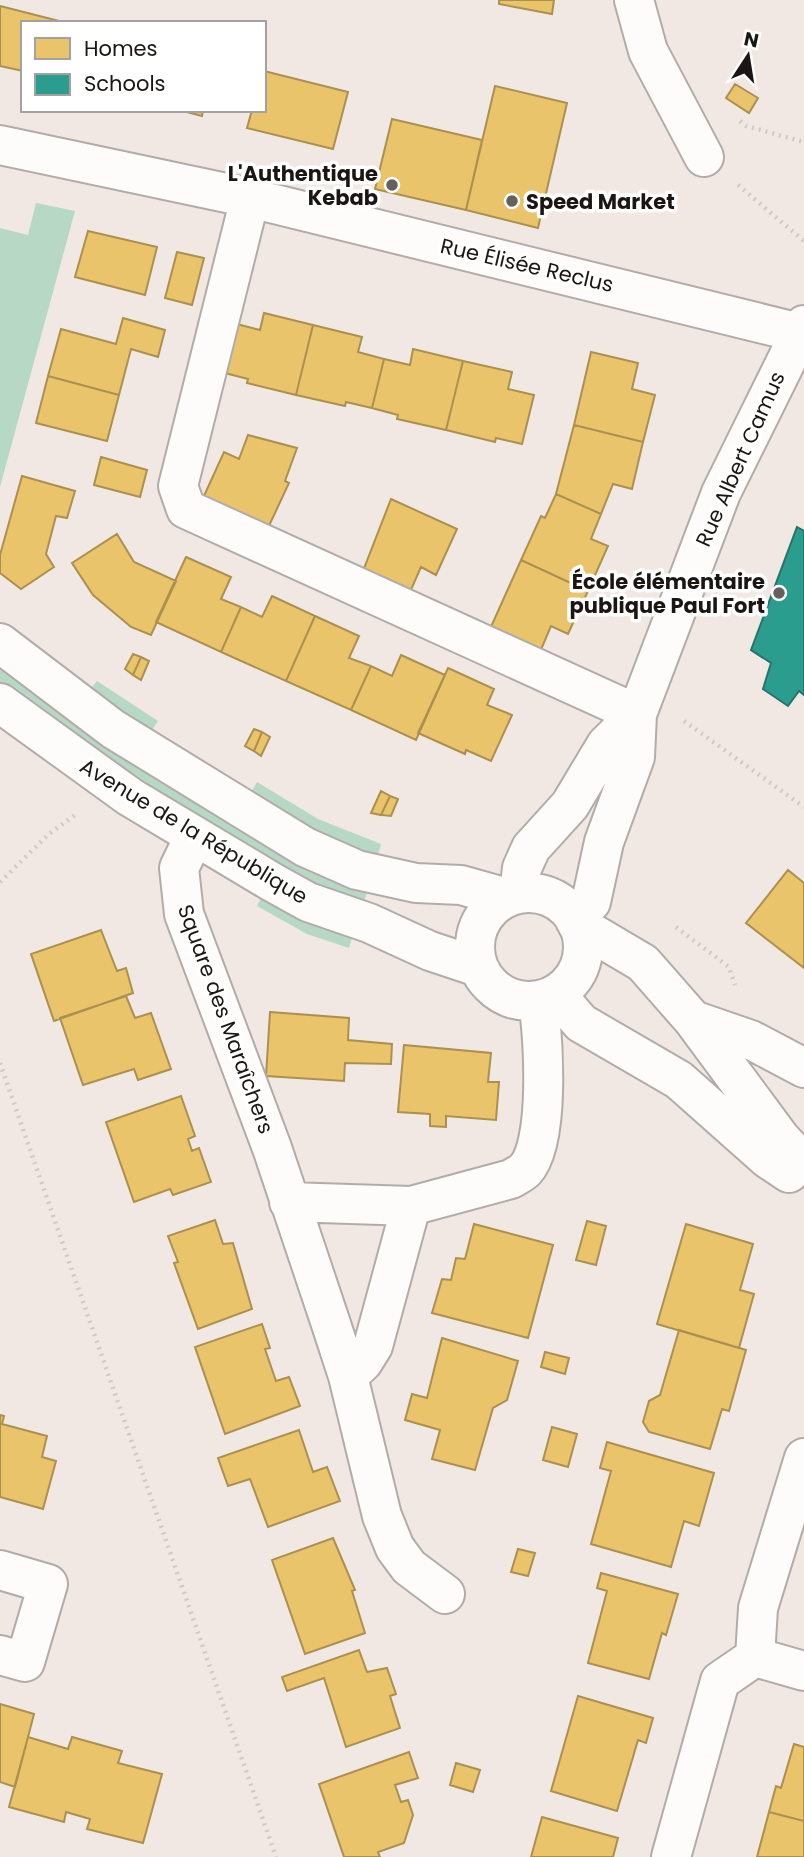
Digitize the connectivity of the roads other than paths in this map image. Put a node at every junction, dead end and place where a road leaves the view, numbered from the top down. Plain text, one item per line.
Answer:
1 (634, 0) edge
2 (0, 145) edge
3 (704, 157) road end
4 (250, 198) junction
5 (802, 331) edge
6 (0, 643) edge
7 (0, 703) edge
8 (637, 714) junction
9 (194, 837) junction
10 (513, 896) junction
11 (576, 922) junction
12 (478, 967) junction
13 (547, 997) junction
14 (693, 1020) junction
15 (804, 1068) edge
16 (804, 1163) edge
17 (804, 1183) edge
18 (289, 1202) junction
19 (411, 1206) junction
20 (348, 1376) junction
21 (804, 1458) edge
22 (0, 1570) edge
23 (445, 1594) dead end
24 (0, 1655) edge
25 (755, 1657) junction
26 (804, 1671) edge
27 (671, 1857) edge

1 - 3 street
2 - 4 street, Rue Élisée Reclus
4 - 5 street, Rue Élisée Reclus
4 - 8 street
5 - 8 street, Rue Albert Camus
6 - 10 street, Avenue de la République
7 - 9 street, Avenue de la République
8 - 10 street, Rue Albert Camus
8 - 11 street, Rue Albert Camus
9 - 12 street, Avenue de la République
9 - 18 street, Square des Maraîchers
10 - 11 street
10 - 12 street
11 - 13 street
11 - 14 street
12 - 13 street
13 - 17 street
13 - 19 street
14 - 15 street
14 - 16 street
18 - 19 street
18 - 20 street, Square des Maraîchers
19 - 20 street
20 - 23 street, Square des Maraîchers
21 - 25 street
22 - 24 street
25 - 26 street
25 - 27 street

